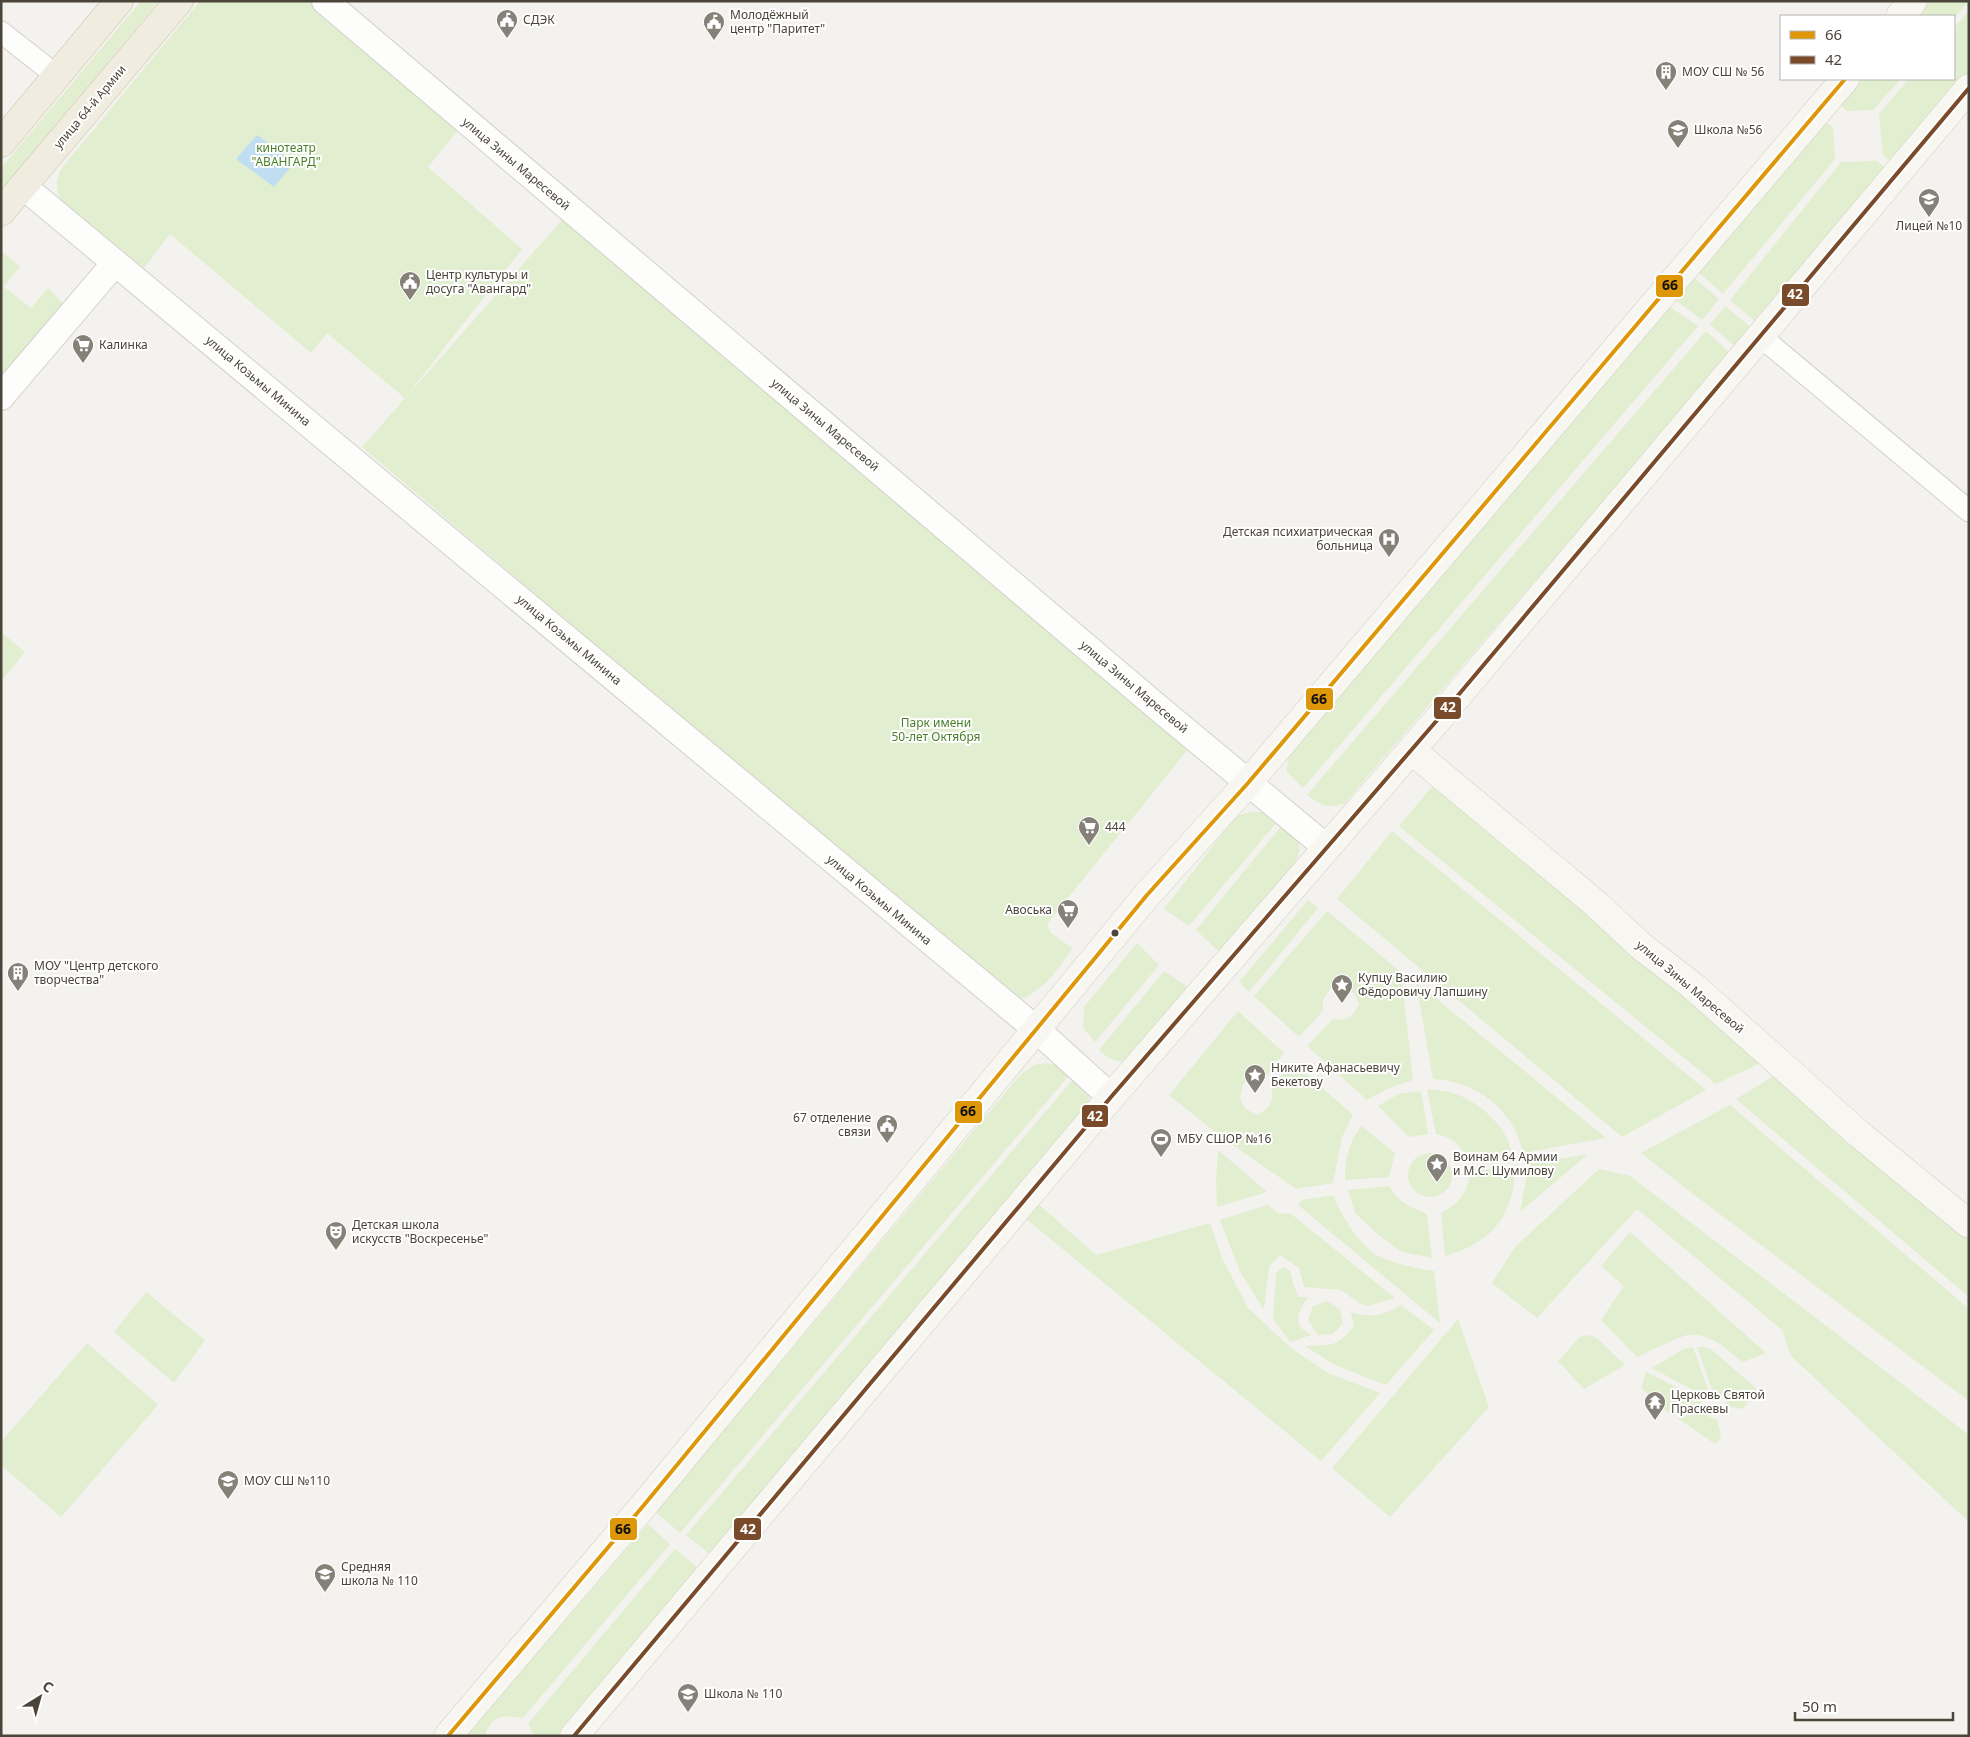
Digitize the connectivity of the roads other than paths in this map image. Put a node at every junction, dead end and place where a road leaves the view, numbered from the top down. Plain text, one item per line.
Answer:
1 (119, 1) edge
2 (179, 1) edge
3 (1913, 1) edge
4 (327, 2) edge
5 (1901, 15) edge
6 (1, 32) edge
7 (57, 76) junction
8 (1844, 80) edge
9 (1969, 88) edge
10 (1, 143) edge
11 (23, 186) junction
12 (1, 212) edge
13 (115, 263) junction
14 (1760, 336) junction
15 (1, 397) edge
16 (1969, 511) edge
17 (1411, 750) junction
18 (1248, 783) junction
19 (1326, 848) junction
20 (1037, 1030) junction
21 (1111, 1097) junction
22 (1969, 1224) edge
23 (448, 1736) edge
24 (574, 1736) edge

1 - 7 highway
2 - 11 highway, улица 64-й Армии
3 - 5 main road
4 - 18 street, улица Зины Маресевой
6 - 7 street
7 - 10 highway
8 - 18 main road
9 - 14 main road
11 - 12 highway, улица 64-й Армии
11 - 13 street, улица Козьмы Минина
13 - 15 street
13 - 20 street, улица Козьмы Минина
14 - 16 street
14 - 17 main road
17 - 19 main road
17 - 22 main road, улица Зины Маресевой
18 - 19 street, улица Зины Маресевой
18 - 20 main road
19 - 21 main road
20 - 21 street, улица Козьмы Минина
20 - 23 main road
21 - 24 main road

